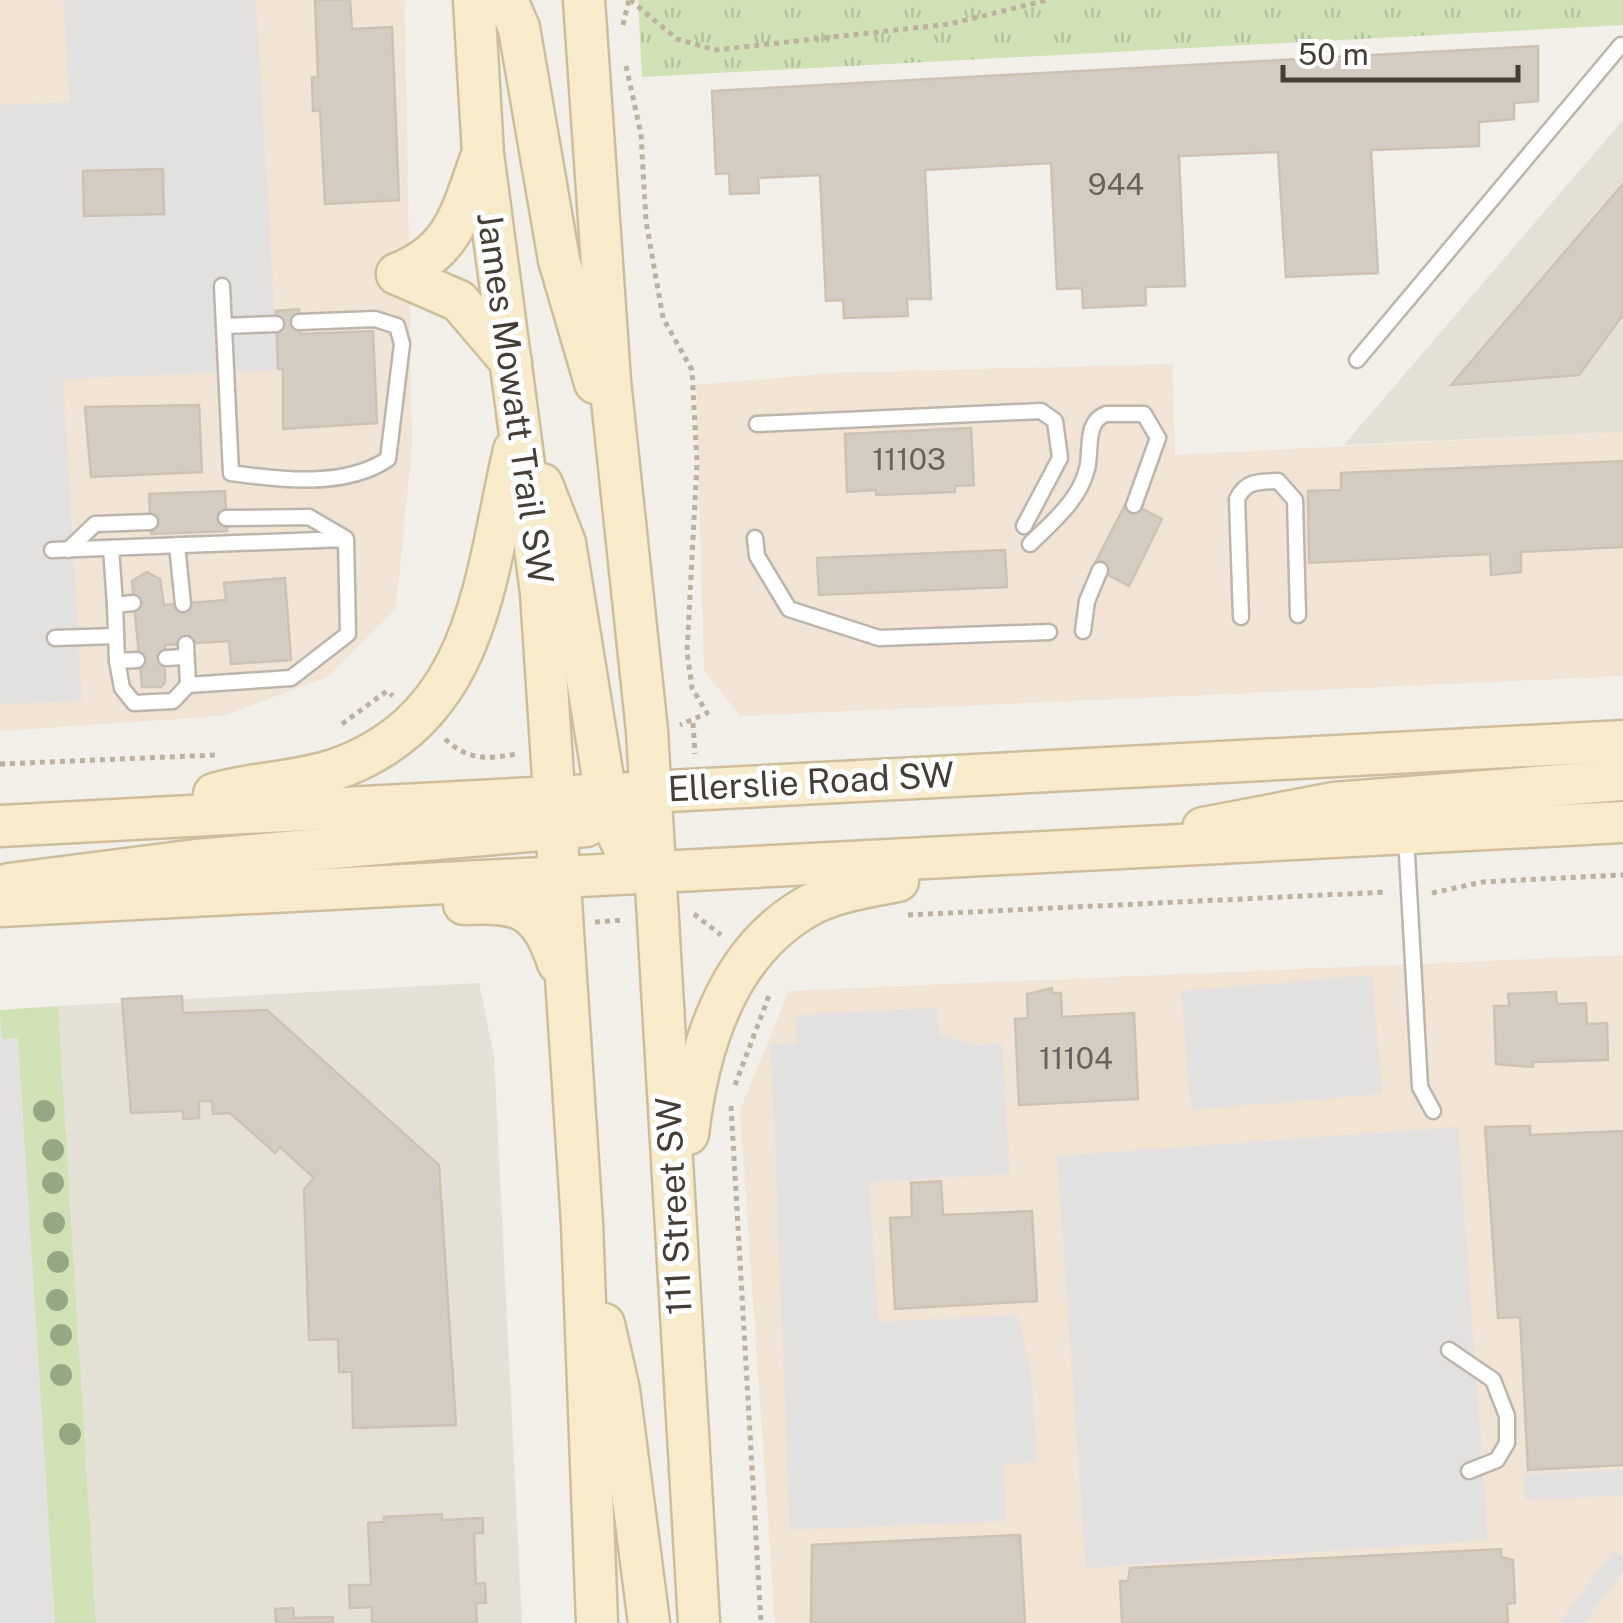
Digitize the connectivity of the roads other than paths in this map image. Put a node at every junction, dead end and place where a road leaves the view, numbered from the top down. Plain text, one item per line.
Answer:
1 (474, 0) edge
2 (507, 0) edge
3 (584, 0) edge
4 (1622, 45) edge
5 (483, 154) junction
6 (222, 286) dead end
7 (299, 322) dead end
8 (276, 324) dead end
9 (225, 326) junction
10 (1357, 360) dead end
11 (510, 362) junction
12 (757, 424) dead end
13 (519, 426) junction
14 (617, 443) junction
15 (1134, 505) dead end
16 (226, 518) dead end
17 (150, 522) dead end
18 (1024, 526) dead end
19 (755, 538) dead end
20 (346, 539) junction
21 (1030, 544) dead end
22 (178, 546) junction
23 (110, 548) junction
24 (1100, 570) dead end
25 (164, 600) dead end
26 (133, 603) dead end
27 (116, 604) junction
28 (1298, 615) dead end
29 (1242, 617) dead end
30 (1084, 630) dead end
31 (1048, 632) dead end
32 (116, 636) junction
33 (55, 638) dead end
34 (166, 658) dead end
35 (137, 660) dead end
36 (116, 661) junction
37 (188, 685) junction
38 (1623, 741) edge
39 (1623, 780) edge
40 (649, 790) junction
41 (606, 804) junction
42 (557, 813) junction
43 (126, 821) junction
44 (1623, 822) edge
45 (64, 823) junction
46 (0, 826) edge
47 (1406, 836) junction
48 (0, 845) edge
49 (1122, 852) junction
50 (1031, 855) junction
51 (655, 873) junction
52 (560, 877) junction
53 (0, 886) edge
54 (0, 906) edge
55 (0, 920) edge
56 (565, 984) junction
57 (1433, 1111) dead end
58 (582, 1223) junction
59 (675, 1242) junction
60 (1449, 1350) dead end
61 (1469, 1471) dead end
62 (597, 1623) edge
63 (649, 1623) edge
64 (699, 1623) edge

1 - 5 main road, James Mowatt Trail SW
2 - 14 main road
3 - 14 main road
4 - 10 lane
5 - 11 main road, James Mowatt Trail SW
5 - 11 main road
6 - 9 lane
7 - 9 lane
8 - 9 lane
11 - 13 main road, James Mowatt Trail SW
12 - 18 lane
13 - 41 main road
13 - 42 main road, James Mowatt Trail SW
13 - 43 main road
14 - 40 main road
15 - 21 lane
16 - 20 lane
17 - 23 lane
19 - 31 lane
20 - 22 lane
20 - 37 lane
22 - 23 lane
22 - 25 lane
23 - 27 lane
24 - 30 lane
26 - 27 lane
27 - 32 lane
28 - 29 lane
32 - 33 lane
32 - 36 lane
34 - 37 lane
35 - 36 lane
36 - 37 lane
38 - 40 main road, Ellerslie Road SW
39 - 49 main road
40 - 41 main road, Ellerslie Road SW
40 - 51 main road, 111 Street SW
41 - 42 main road, Ellerslie Road SW
41 - 51 main road
42 - 43 main road
42 - 52 main road
42 - 53 main road
43 - 45 main road
44 - 47 main road
45 - 46 main road
45 - 48 main road
47 - 49 main road
47 - 57 lane
49 - 50 main road
50 - 51 main road
50 - 59 main road
51 - 52 main road
51 - 59 main road, 111 Street SW
52 - 54 main road
52 - 56 main road
55 - 56 main road
56 - 58 main road
58 - 62 main road
58 - 63 main road
59 - 64 main road, 111 Street SW
60 - 61 lane

